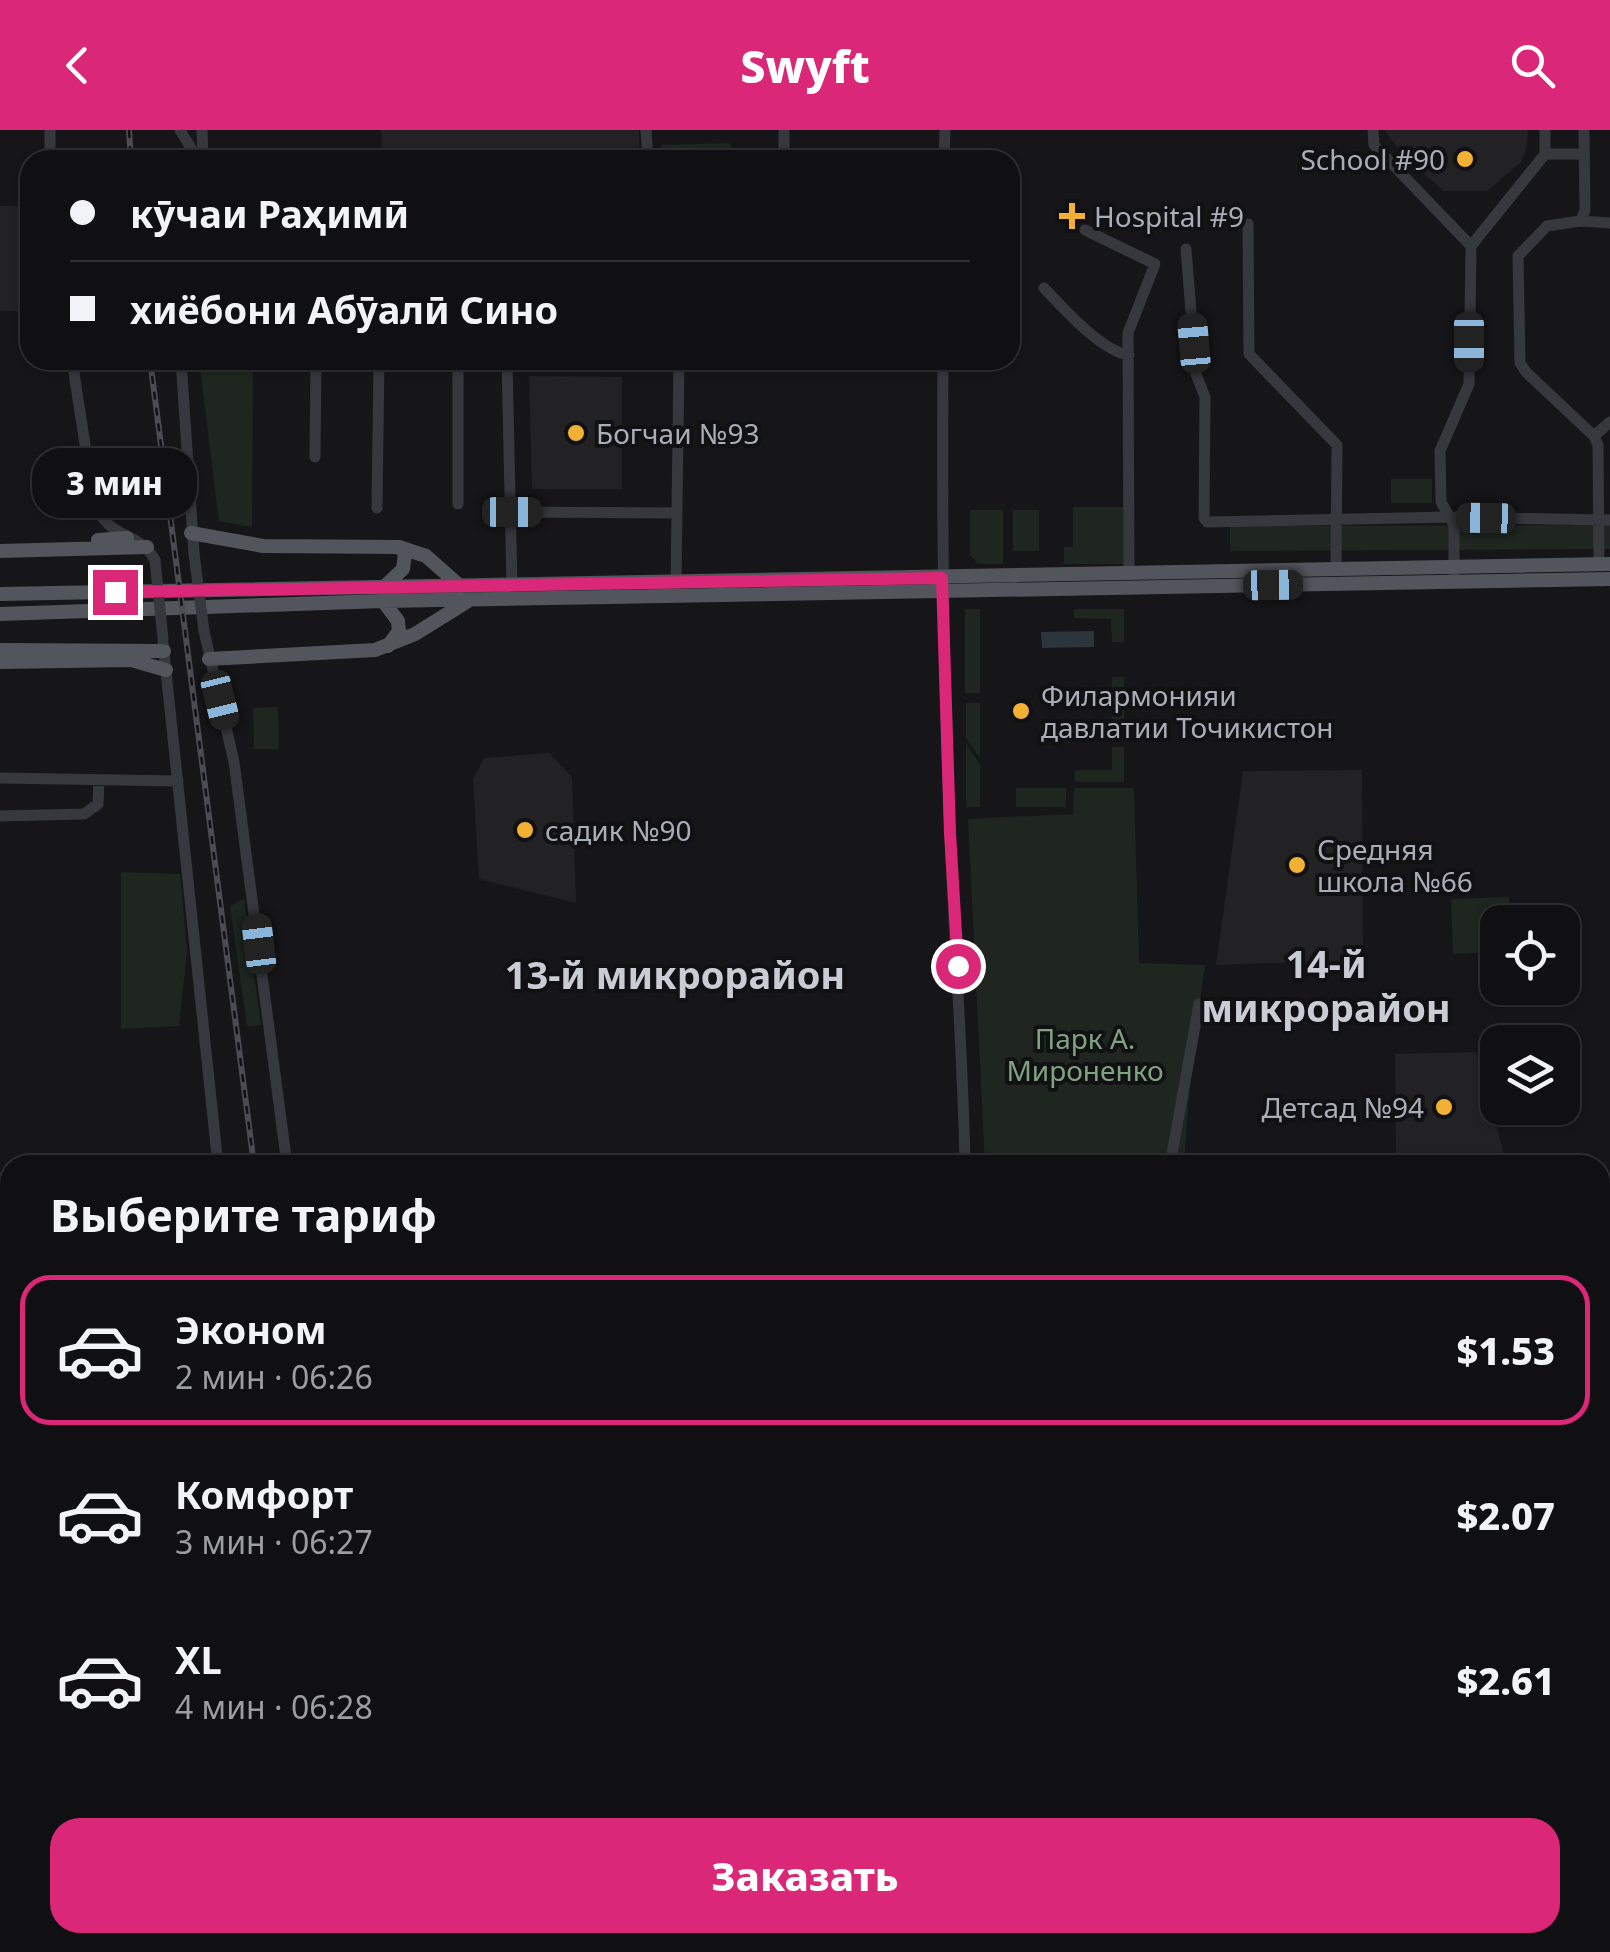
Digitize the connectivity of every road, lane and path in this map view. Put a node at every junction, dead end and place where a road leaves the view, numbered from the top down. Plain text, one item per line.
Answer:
1 (1372, 130) edge
2 (1545, 130) edge
3 (1584, 130) edge
4 (1545, 154) junction
5 (1584, 154) junction
6 (1581, 221) junction
7 (1610, 223) edge
8 (1248, 224) dead end
9 (1086, 230) dead end
10 (1470, 246) junction
11 (1186, 249) dead end
12 (1044, 288) dead end
13 (1128, 355) junction
14 (74, 370) edge
15 (182, 370) edge
16 (316, 370) edge
17 (379, 370) edge
18 (458, 370) edge
19 (507, 370) edge
20 (679, 370) edge
21 (943, 370) edge
22 (1610, 422) edge
23 (1594, 436) junction
24 (315, 456) dead end
25 (458, 504) dead end
26 (377, 508) dead end
27 (512, 512) junction
28 (677, 513) junction
29 (1449, 517) junction
30 (1336, 519) junction
31 (1605, 520) edge
32 (103, 523) junction
33 (190, 533) junction
34 (127, 538) junction
35 (88, 541) junction
36 (0, 542) edge
37 (399, 546) junction
38 (0, 551) edge
39 (151, 554) junction
40 (1605, 564) edge
41 (1336, 570) junction
42 (1129, 574) junction
43 (1454, 575) junction
44 (1610, 579) edge
45 (676, 582) junction
46 (460, 586) junction
47 (512, 586) junction
48 (943, 586) junction
49 (0, 594) edge
50 (383, 594) junction
51 (469, 601) junction
52 (0, 614) edge
53 (164, 645) junction
54 (388, 646) junction
55 (0, 650) edge
56 (210, 658) junction
57 (0, 662) edge
58 (166, 670) junction
59 (0, 778) edge
60 (99, 780) junction
61 (178, 781) junction
62 (0, 816) edge
63 (1199, 1004) dead end
64 (217, 1155) edge
65 (286, 1155) edge
66 (964, 1155) edge
67 (1172, 1155) edge

1 - 10 street
2 - 4 street
3 - 5 street
4 - 5 street
4 - 10 street
5 - 6 street
6 - 7 street
6 - 23 street
8 - 30 street
9 - 13 street
10 - 29 street
11 - 30 street
12 - 13 street
13 - 42 street
14 - 32 street
15 - 33 street
16 - 24 street
17 - 26 street
18 - 25 street
19 - 27 street
20 - 28 street
21 - 48 street
22 - 23 street
23 - 31 street
27 - 28 street
27 - 47 street
28 - 45 street
29 - 30 street
29 - 31 street
29 - 43 street
30 - 41 street
31 - 40 street
32 - 34 street
32 - 35 main road
33 - 37 main road
33 - 56 street, bridge
34 - 35 main road
34 - 39 street
35 - 36 main road
37 - 46 main road
37 - 50 main road
38 - 39 main road
39 - 53 street, bridge
40 - 43 main road
41 - 42 main road
41 - 43 main road
42 - 48 main road
43 - 44 main road
43 - 48 main road
45 - 47 main road
45 - 48 main road
46 - 47 main road
46 - 50 main road
48 - 51 main road
48 - 66 street
49 - 50 main road
50 - 51 main road
50 - 52 main road
50 - 54 main road
51 - 54 main road
53 - 55 main road
53 - 58 street
54 - 56 main road
56 - 65 street
57 - 58 main road
58 - 61 street
59 - 60 street
60 - 61 street
60 - 62 street
61 - 64 street
63 - 67 street

